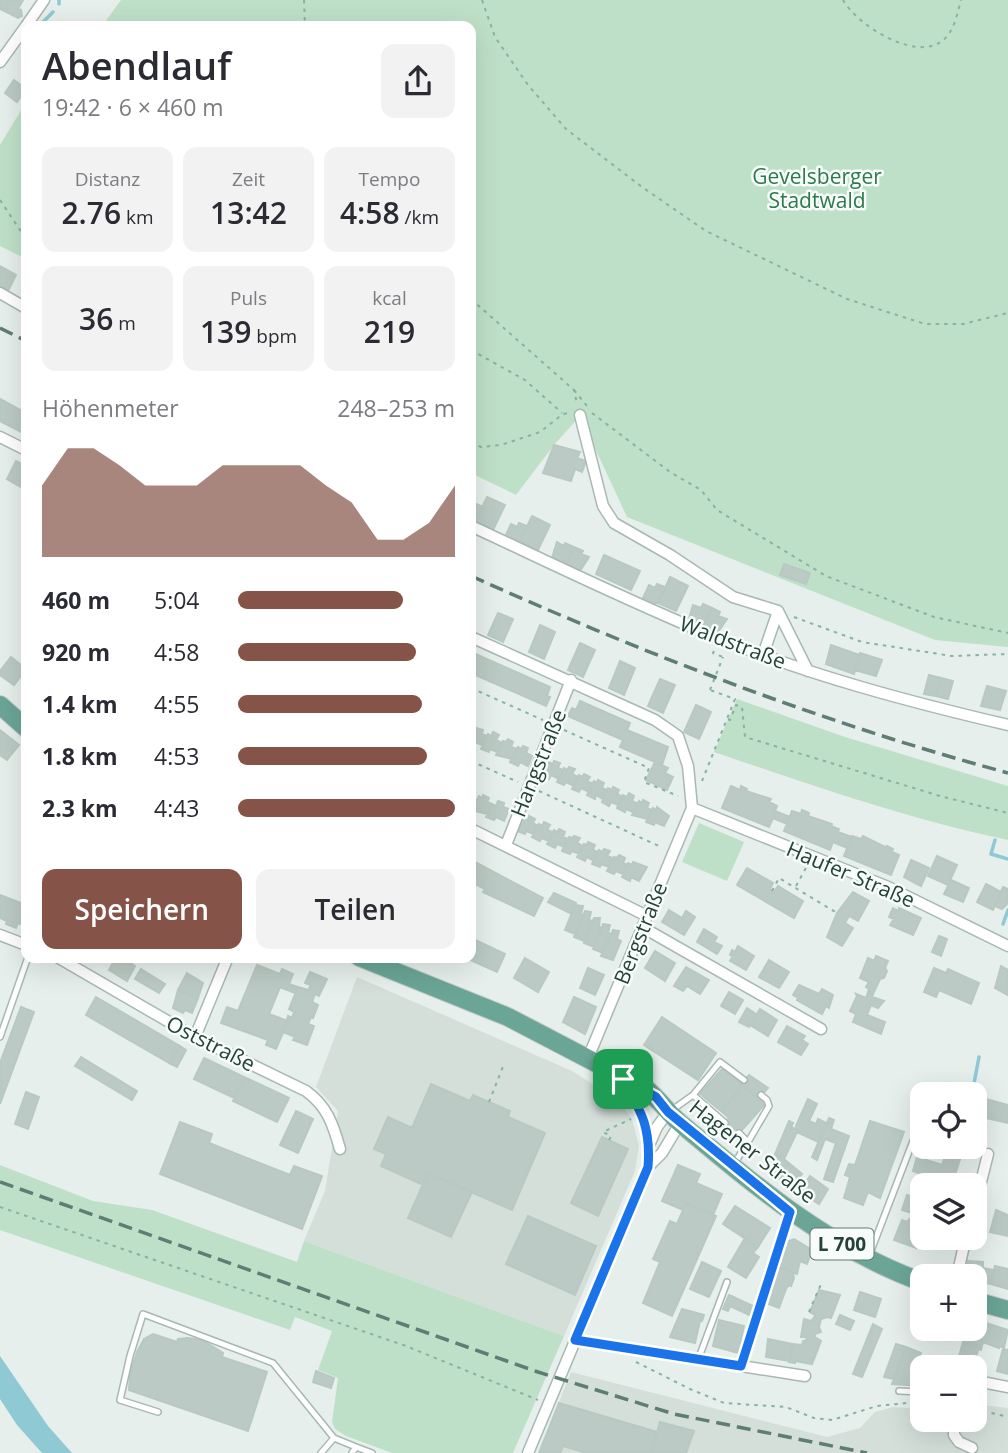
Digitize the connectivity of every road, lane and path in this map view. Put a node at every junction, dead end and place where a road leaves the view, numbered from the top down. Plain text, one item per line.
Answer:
1 (44, 0) edge
2 (304, 0) edge
3 (482, 0) edge
4 (843, 0) edge
5 (961, 0) edge
6 (29, 21) edge
7 (305, 21) edge
8 (21, 33) edge
9 (0, 61) edge
10 (0, 200) edge
11 (21, 232) edge
12 (0, 293) edge
13 (476, 303) edge
14 (21, 305) edge
15 (1008, 313) edge
16 (476, 353) edge
17 (574, 390) junction
18 (563, 414) junction
19 (580, 415) junction
20 (0, 437) edge
21 (476, 444) edge
22 (21, 448) edge
23 (476, 528) edge
24 (778, 611) junction
25 (1008, 633) edge
26 (476, 639) edge
27 (1008, 654) edge
28 (763, 655) junction
29 (723, 657) dead end
30 (808, 671) junction
31 (571, 680) junction
32 (476, 690) edge
33 (0, 705) edge
34 (727, 719) junction
35 (21, 724) edge
36 (554, 725) junction
37 (1008, 725) edge
38 (476, 763) edge
39 (701, 786) dead end
40 (530, 787) junction
41 (692, 808) junction
42 (1008, 813) edge
43 (476, 831) edge
44 (506, 845) junction
45 (672, 853) junction
46 (805, 870) dead end
47 (796, 887) junction
48 (772, 891) dead end
49 (837, 913) dead end
50 (645, 922) junction
51 (0, 935) edge
52 (21, 943) edge
53 (1008, 946) edge
54 (26, 963) edge
55 (67, 963) edge
56 (226, 963) edge
57 (374, 963) edge
58 (821, 1029) dead end
59 (0, 1037) edge
60 (195, 1037) junction
61 (588, 1058) junction
62 (504, 1064) dead end
63 (623, 1079) junction
64 (744, 1080) dead end
65 (693, 1095) junction
66 (761, 1095) dead end
67 (489, 1102) dead end
68 (674, 1118) junction
69 (725, 1123) dead end
70 (619, 1124) dead end
71 (738, 1133) dead end
72 (609, 1140) dead end
73 (748, 1142) junction
74 (650, 1143) junction
75 (340, 1149) dead end
76 (910, 1149) edge
77 (988, 1154) dead end
78 (732, 1166) junction
79 (648, 1167) junction
80 (983, 1173) edge
81 (0, 1207) edge
82 (790, 1212) junction
83 (868, 1259) junction
84 (910, 1277) edge
85 (727, 1282) dead end
86 (821, 1284) dead end
87 (987, 1304) edge
88 (1008, 1310) edge
89 (809, 1312) dead end
90 (575, 1340) junction
91 (629, 1358) dead end
92 (698, 1360) junction
93 (741, 1366) junction
94 (805, 1376) dead end
95 (987, 1383) edge
96 (1008, 1387) edge
97 (899, 1391) dead end
98 (910, 1392) edge
99 (910, 1403) edge
100 (548, 1404) junction
101 (158, 1412) dead end
102 (987, 1412) edge
103 (1008, 1417) edge
104 (954, 1432) edge
105 (334, 1438) junction
106 (356, 1447) junction
107 (972, 1448) dead end
108 (321, 1453) edge
109 (352, 1453) edge
110 (372, 1453) edge
111 (528, 1453) edge

1 - 6 street
2 - 7 path
3 - 15 path
4 - 5 path
8 - 9 street
10 - 11 path
12 - 14 street
13 - 17 path
16 - 18 path
17 - 19 path
17 - 25 path
18 - 19 path
18 - 21 path
19 - 24 street
20 - 22 street
23 - 28 street, Waldstraße
24 - 27 path
24 - 28 street
24 - 30 street
26 - 31 street
28 - 30 street, Waldstraße
29 - 34 path, bridge
30 - 37 street, Waldstraße
31 - 36 street, Hangstraße
31 - 41 street
32 - 36 path
33 - 35 main road
34 - 39 path
34 - 42 path
36 - 40 street, Hangstraße
36 - 41 path
38 - 40 path
40 - 44 street, Hangstraße
40 - 45 path
41 - 45 street, Bergstraße
41 - 53 street, Haufer Straße
43 - 44 street
44 - 50 street
45 - 50 street, Bergstraße
46 - 47 path
47 - 48 path
47 - 49 path
50 - 58 street
50 - 61 street, Bergstraße
51 - 52 street
54 - 59 lane
55 - 60 street, Oststraße
56 - 60 street
57 - 61 main road, Hagener Straße / L 700
60 - 75 street, Oststraße
61 - 63 main road, Hagener Straße / L 700
62 - 67 path
63 - 68 main road, Hagener Straße / L 700
63 - 74 street
64 - 65 lane
65 - 68 lane
65 - 69 lane
66 - 73 lane
68 - 74 street
68 - 78 main road, Hagener Straße / L 700
68 - 79 street
70 - 72 path
71 - 73 lane
73 - 78 lane
74 - 79 street
76 - 83 lane
77 - 80 street
78 - 82 main road, Hagener Straße / L 700
79 - 90 street
81 - 100 path
82 - 83 main road, Hagener Straße / L 700
82 - 93 path
83 - 84 main road, Hagener Straße / L 700
85 - 92 lane
86 - 89 path
87 - 88 main road
90 - 92 street
90 - 100 street
91 - 99 path
92 - 93 street
93 - 94 street
95 - 96 street
97 - 98 lane
100 - 111 street
101 - 105 lane
102 - 103 path
104 - 107 street
105 - 106 lane
105 - 108 lane
106 - 109 lane
106 - 110 lane

